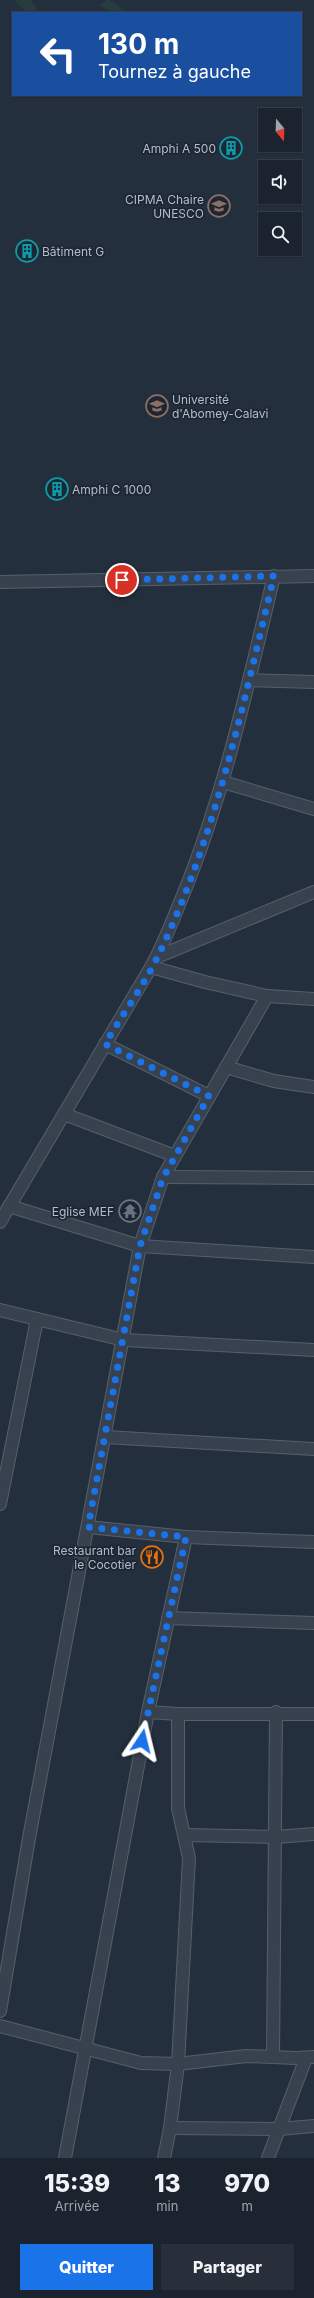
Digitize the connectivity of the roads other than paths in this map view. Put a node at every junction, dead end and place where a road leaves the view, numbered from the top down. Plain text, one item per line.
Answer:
1 (274, 576) junction
2 (314, 576) edge
3 (0, 582) edge
4 (249, 680) junction
5 (314, 682) edge
6 (222, 782) junction
7 (314, 809) edge
8 (314, 892) edge
9 (154, 962) junction
10 (268, 996) junction
11 (314, 998) edge
12 (105, 1044) junction
13 (226, 1067) junction
14 (314, 1087) edge
15 (209, 1096) junction
16 (64, 1114) junction
17 (175, 1156) junction
18 (163, 1178) junction
19 (314, 1178) edge
20 (8, 1206) junction
21 (0, 1222) edge
22 (140, 1246) junction
23 (314, 1257) edge
24 (0, 1310) edge
25 (37, 1319) junction
26 (124, 1340) junction
27 (314, 1350) edge
28 (105, 1437) junction
29 (314, 1449) edge
30 (0, 1504) edge
31 (88, 1527) junction
32 (186, 1537) junction
33 (314, 1542) edge
34 (168, 1618) junction
35 (314, 1623) edge
36 (148, 1712) junction
37 (276, 1712) junction
38 (178, 1714) junction
39 (314, 1714) edge
40 (314, 1834) edge
41 (185, 1835) junction
42 (276, 1837) junction
43 (0, 2011) edge
44 (0, 2026) edge
45 (84, 2049) junction
46 (273, 2056) junction
47 (310, 2058) edge
48 (178, 2064) junction
49 (314, 2126) edge
50 (170, 2128) junction
51 (279, 2129) junction
52 (65, 2158) edge
53 (164, 2158) edge
54 (268, 2158) edge

1 - 2 street
1 - 3 street
1 - 4 street
4 - 5 street
4 - 6 street
6 - 7 street
6 - 9 street
8 - 9 street
9 - 10 street
9 - 12 street
10 - 11 street
10 - 13 street
12 - 15 street
12 - 16 street
13 - 14 street
13 - 15 street
15 - 17 street
16 - 17 street
16 - 20 street
17 - 18 street
18 - 19 street
18 - 22 street
20 - 21 street
20 - 22 street
22 - 23 street
22 - 26 street
24 - 25 street
25 - 26 street
25 - 30 street
26 - 27 street
26 - 28 street
28 - 29 street
28 - 31 street
31 - 32 street
31 - 43 street
32 - 33 street
32 - 34 street
34 - 35 street
34 - 36 street
36 - 38 street
36 - 45 street
37 - 38 street
37 - 39 street
37 - 42 street
38 - 41 street
40 - 42 street
41 - 42 street
41 - 48 street
42 - 46 street
44 - 45 street
45 - 48 street
45 - 52 street
46 - 47 street
46 - 48 street
47 - 51 street
48 - 50 street
49 - 51 street
50 - 51 street
50 - 53 street
51 - 54 street

